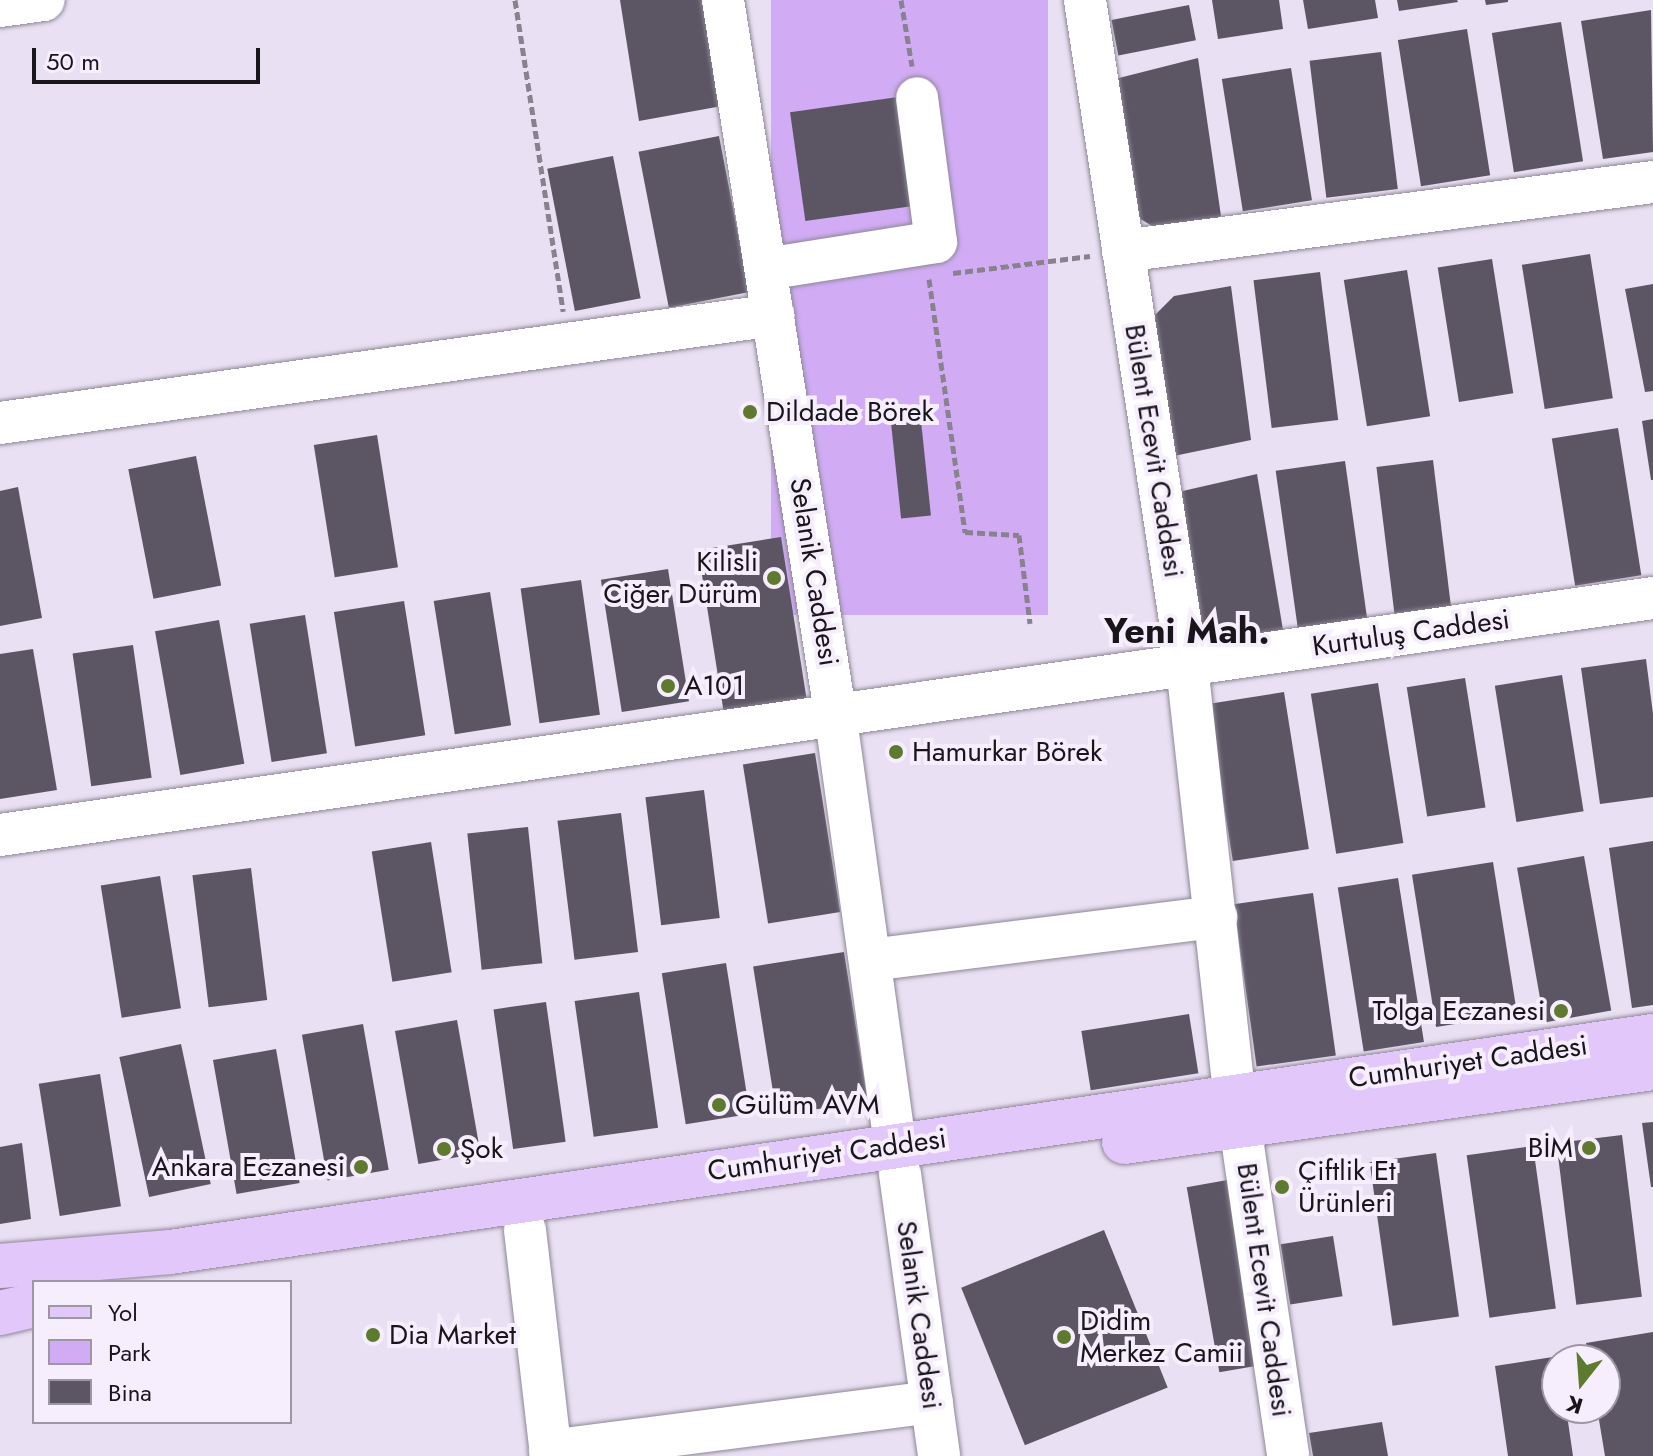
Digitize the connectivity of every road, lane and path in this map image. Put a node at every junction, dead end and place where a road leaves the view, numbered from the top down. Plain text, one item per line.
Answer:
1 (44, 0) edge
2 (515, 0) edge
3 (723, 0) edge
4 (901, 0) edge
5 (1085, 0) edge
6 (0, 6) edge
7 (917, 98) joint
8 (1653, 182) edge
9 (1123, 251) junction
10 (766, 269) junction
11 (929, 277) junction
12 (913, 279) dead end
13 (774, 315) junction
14 (568, 344) junction
15 (0, 423) edge
16 (1653, 598) edge
17 (1030, 623) dead end
18 (1187, 666) junction
19 (835, 712) junction
20 (0, 835) edge
21 (1216, 917) junction
22 (870, 960) junction
23 (1653, 1036) edge
24 (1653, 1068) edge
25 (1237, 1109) junction
26 (898, 1160) junction
27 (525, 1230) junction
28 (0, 1266) edge
29 (174, 1280) edge
30 (32, 1305) edge
31 (0, 1313) edge
32 (932, 1402) junction
33 (551, 1454) edge
34 (939, 1456) edge
35 (1288, 1456) edge

1 - 6 street
2 - 14 path
3 - 10 street, Selanik Caddesi
4 - 7 path
5 - 9 street, Bülent Ecevit Caddesi
7 - 10 street
8 - 9 street
9 - 11 path
9 - 18 street, Bülent Ecevit Caddesi
10 - 13 street, Selanik Caddesi
11 - 12 path
11 - 17 path
13 - 14 street
13 - 19 street, Selanik Caddesi
14 - 15 street
16 - 18 street, Kurtuluş Caddesi
18 - 19 street, Kurtuluş Caddesi
18 - 21 street, Bülent Ecevit Caddesi
19 - 20 street, Kurtuluş Caddesi
19 - 22 street, Selanik Caddesi
21 - 22 street
21 - 25 street, Bülent Ecevit Caddesi
22 - 26 street, Selanik Caddesi
23 - 25 main road, Cumhuriyet Caddesi
24 - 25 main road, Cumhuriyet Caddesi
25 - 26 main road, Cumhuriyet Caddesi
25 - 35 street, Bülent Ecevit Caddesi
26 - 27 main road, Cumhuriyet Caddesi
26 - 28 main road, Cumhuriyet Caddesi
26 - 32 street, Selanik Caddesi
27 - 29 main road, Cumhuriyet Caddesi
27 - 33 street
30 - 31 main road
32 - 33 street
32 - 34 street, Selanik Caddesi

